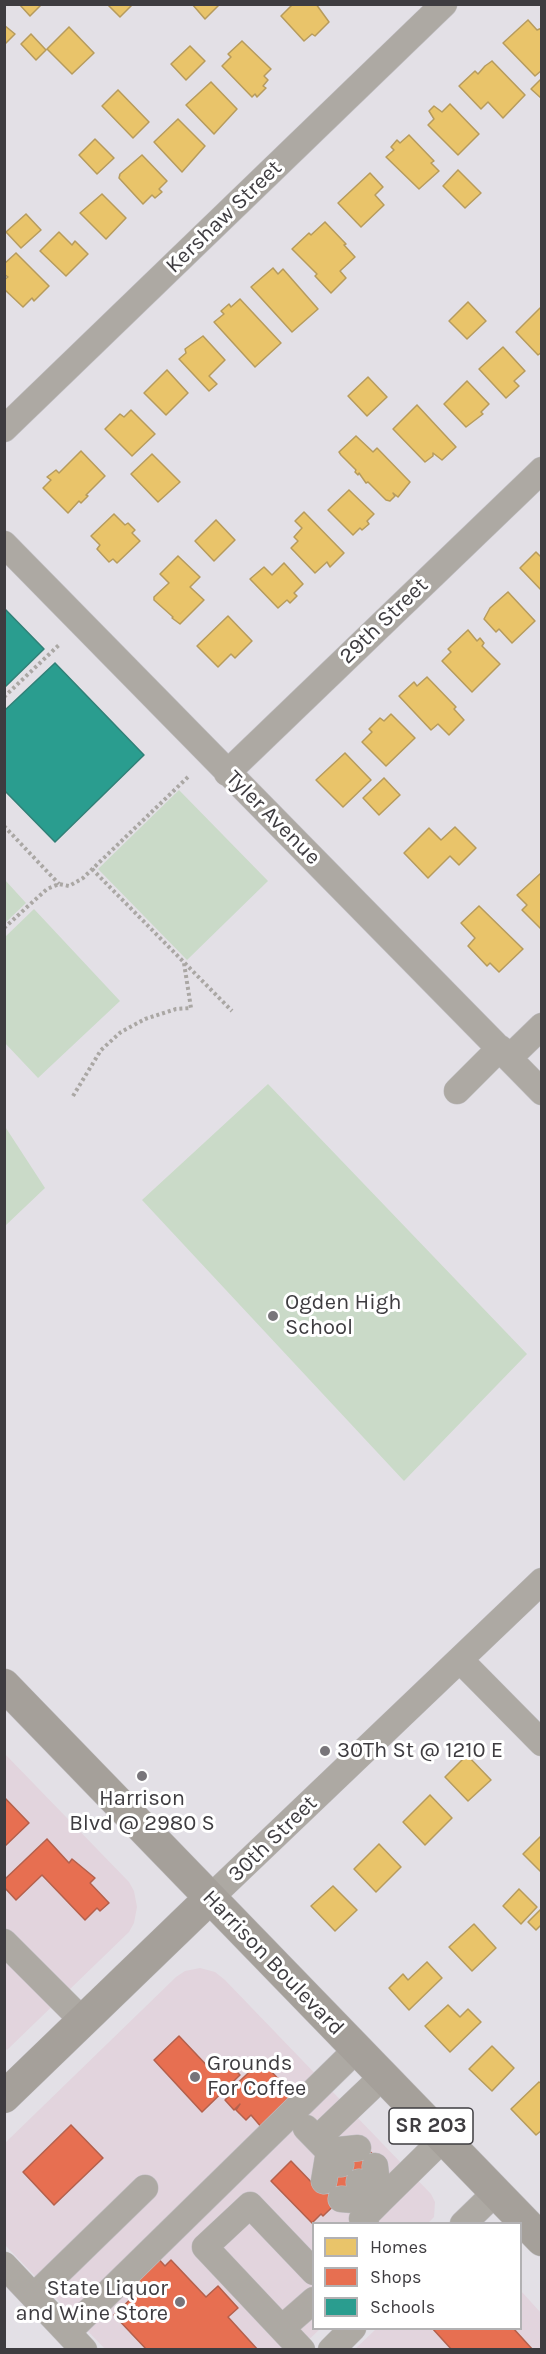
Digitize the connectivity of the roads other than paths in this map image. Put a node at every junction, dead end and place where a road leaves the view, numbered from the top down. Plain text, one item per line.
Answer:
1 (444, 4) edge
2 (4, 429) edge
3 (542, 470) edge
4 (4, 544) edge
5 (227, 773) junction
6 (542, 1026) edge
7 (504, 1053) junction
8 (457, 1091) dead end
9 (542, 1092) edge
10 (542, 1581) edge
11 (460, 1660) junction
12 (4, 1685) edge
13 (542, 1743) edge
14 (210, 1898) junction
15 (4, 1942) edge
16 (83, 2021) junction
17 (357, 2049) junction
18 (383, 2076) junction
19 (4, 2097) edge
20 (292, 2113) junction
21 (443, 2139) junction
22 (343, 2166) junction
23 (145, 2188) dead end
24 (495, 2193) junction
25 (372, 2213) edge
26 (464, 2222) edge
27 (542, 2240) edge
28 (4, 2265) edge
29 (312, 2270) edge
30 (34, 2296) junction
31 (312, 2302) edge
32 (282, 2328) junction
33 (351, 2330) edge
34 (76, 2341) edge
35 (302, 2349) edge
36 (331, 2349) edge

1 - 2 street, Kershaw Street
3 - 5 street, 29th Street
4 - 5 street, Tyler Avenue
5 - 7 street, Tyler Avenue
6 - 7 street
7 - 8 street
7 - 9 street, Tyler Avenue
10 - 11 street, 30th Street
11 - 13 street
11 - 14 street, 30th Street
12 - 14 main road, Harrison Boulevard / SR 203
14 - 16 main road, 30th Street
14 - 17 main road, Harrison Boulevard / SR 203
15 - 16 street
16 - 19 main road, 30th Street
17 - 18 main road, Harrison Boulevard / SR 203
17 - 20 street
18 - 21 main road, Harrison Boulevard / SR 203
18 - 22 street
20 - 22 street
20 - 34 street
21 - 24 main road, Harrison Boulevard / SR 203
21 - 25 street
22 - 25 street
23 - 30 street
24 - 26 street
24 - 27 main road, Harrison Boulevard / SR 203
28 - 30 street
29 - 32 street
30 - 34 street
31 - 32 street
32 - 35 street
33 - 36 street

